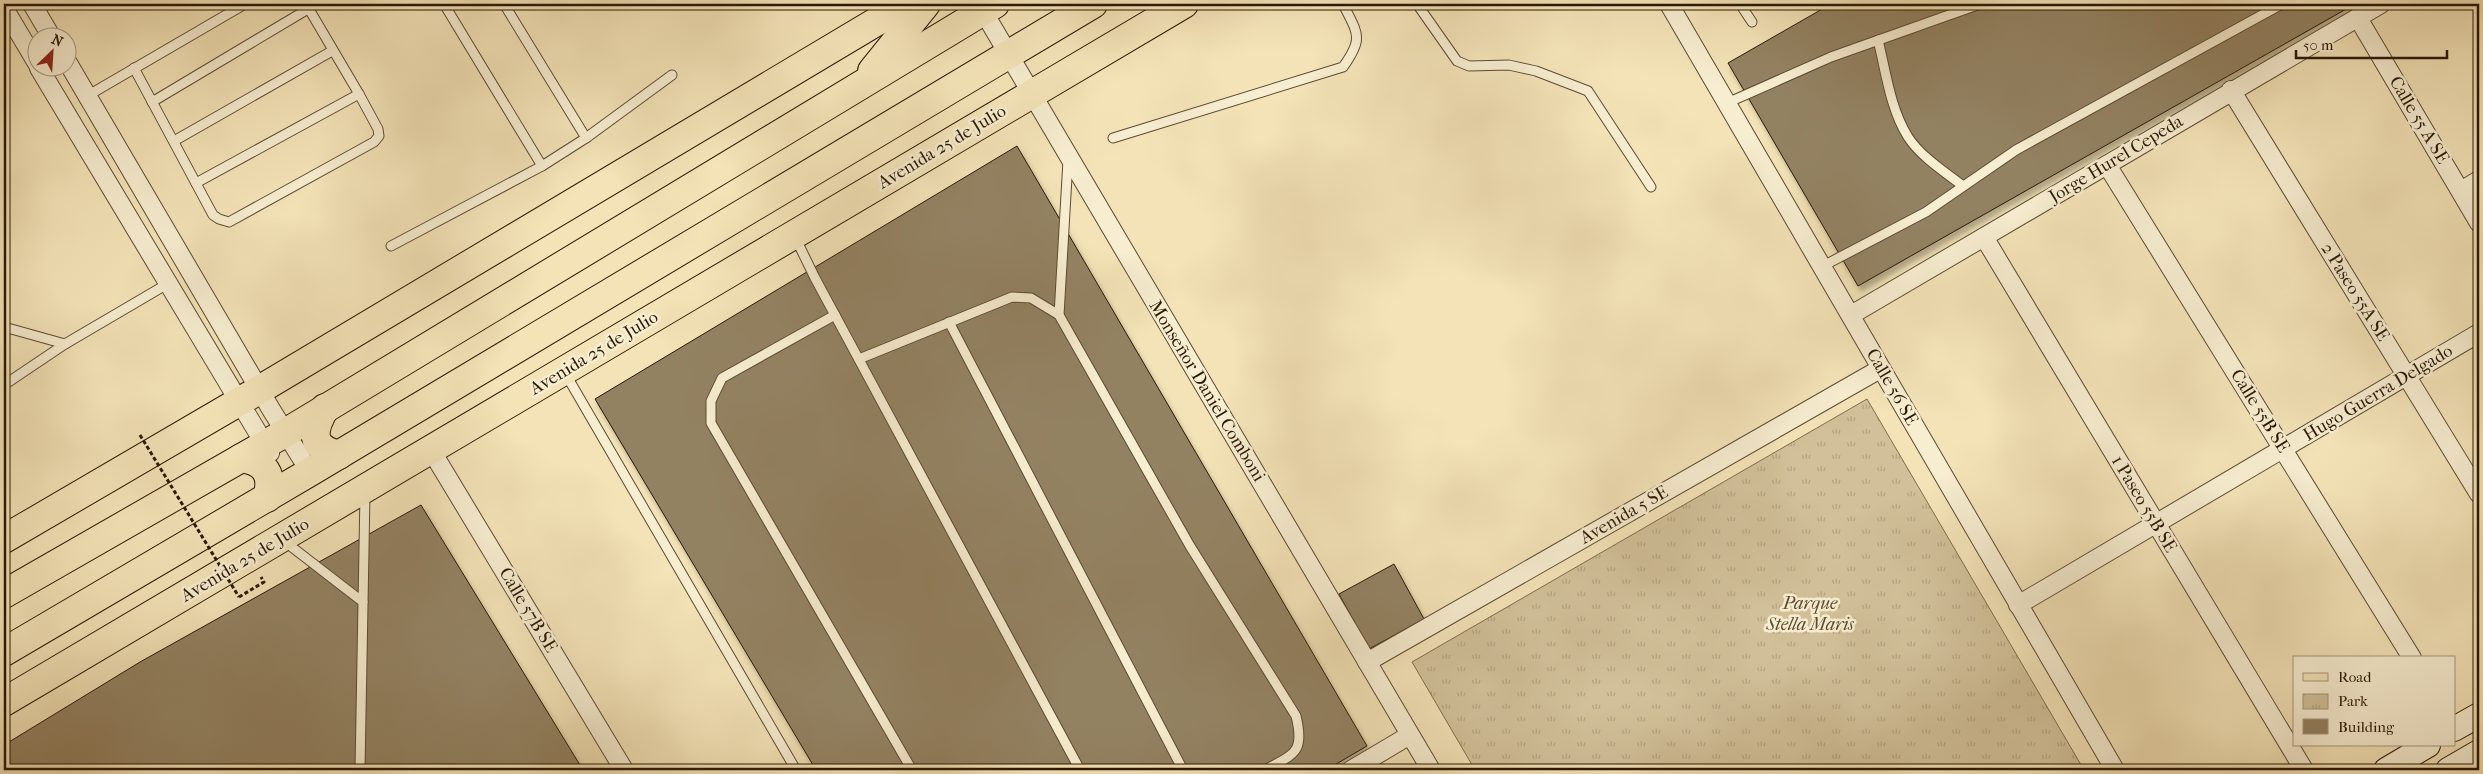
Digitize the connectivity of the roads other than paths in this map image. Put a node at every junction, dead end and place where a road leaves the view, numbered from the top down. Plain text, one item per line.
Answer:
1 (32, 4) edge
2 (244, 4) edge
3 (504, 4) edge
4 (906, 4) edge
5 (926, 4) edge
6 (1093, 4) edge
7 (1184, 4) edge
8 (1342, 4) edge
9 (1418, 4) edge
10 (1669, 4) edge
11 (1740, 4) edge
12 (1980, 4) edge
13 (2282, 4) edge
14 (2381, 4) edge
15 (446, 5) edge
16 (307, 6) edge
17 (989, 7) edge
18 (4, 8) edge
19 (2358, 18) junction
20 (1752, 22) dead end
21 (46, 28) edge
22 (1878, 40) junction
23 (28, 49) edge
24 (332, 51) junction
25 (1008, 54) junction
26 (134, 68) junction
27 (672, 75) dead end
28 (45, 78) edge
29 (77, 78) edge
30 (861, 85) junction
31 (2231, 90) junction
32 (359, 94) junction
33 (1032, 94) junction
34 (87, 96) junction
35 (152, 102) junction
36 (1727, 103) junction
37 (586, 138) junction
38 (1114, 138) dead end
39 (174, 141) junction
40 (1069, 156) junction
41 (2107, 165) junction
42 (542, 166) junction
43 (2479, 180) edge
44 (196, 183) junction
45 (1963, 186) junction
46 (1651, 187) dead end
47 (2461, 191) junction
48 (2479, 223) edge
49 (794, 234) junction
50 (1984, 237) junction
51 (392, 246) dead end
52 (1822, 266) junction
53 (190, 272) junction
54 (169, 283) junction
55 (1059, 314) junction
56 (835, 315) junction
57 (1851, 315) junction
58 (950, 322) junction
59 (4, 327) edge
60 (2479, 333) edge
61 (66, 344) junction
62 (859, 360) junction
63 (1880, 369) junction
64 (564, 371) junction
65 (2407, 376) junction
66 (4, 385) edge
67 (250, 395) junction
68 (325, 408) junction
69 (275, 438) junction
70 (2283, 449) junction
71 (431, 450) junction
72 (339, 455) junction
73 (241, 458) junction
74 (288, 485) junction
75 (365, 489) junction
76 (2479, 494) edge
77 (2156, 524) junction
78 (4, 539) edge
79 (280, 539) junction
80 (4, 594) edge
81 (363, 602) junction
82 (2018, 605) junction
83 (4, 652) edge
84 (2411, 656) edge
85 (1367, 662) junction
86 (4, 702) edge
87 (2479, 715) edge
88 (2456, 727) edge
89 (1410, 735) junction
90 (2426, 746) edge
91 (2479, 752) edge
92 (360, 770) edge
93 (624, 770) edge
94 (796, 770) edge
95 (912, 770) edge
96 (1080, 770) edge
97 (1183, 770) edge
98 (1265, 770) edge
99 (1351, 770) edge
100 (1431, 770) edge
101 (2114, 770) edge
102 (2304, 770) edge
103 (2386, 770) edge
104 (2448, 770) edge

1 - 21 street
2 - 26 lane
3 - 37 lane
4 - 67 main road
5 - 30 main road
6 - 25 main road
7 - 33 main road, Avenida 25 de Julio
8 - 38 lane
9 - 46 lane
10 - 36 street, Calle 56 SE
11 - 20 lane
12 - 22 lane
13 - 45 lane
14 - 19 street, Jorge Hurel Cepeda
15 - 42 lane
16 - 24 lane
16 - 35 lane
17 - 25 street, Monseñor Daniel Comboni
17 - 30 main road
18 - 23 street
19 - 31 street, Jorge Hurel Cepeda
19 - 47 street, Calle 55 A SE
22 - 36 lane
22 - 45 lane
24 - 32 lane
24 - 39 lane
25 - 33 street, Monseñor Daniel Comboni
25 - 72 main road
26 - 34 lane
26 - 35 lane
27 - 37 lane
28 - 54 street
29 - 34 street
30 - 68 main road
31 - 41 street, Jorge Hurel Cepeda
31 - 65 street, 2 Paseo 55A SE
32 - 44 lane
32 - 44 lane
33 - 40 street, Monseñor Daniel Comboni
33 - 49 main road, Avenida 25 de Julio
34 - 53 street
35 - 39 lane
36 - 52 street, Calle 56 SE
37 - 42 lane
39 - 44 lane
40 - 55 lane
40 - 85 street, Monseñor Daniel Comboni
41 - 50 street, Jorge Hurel Cepeda
41 - 70 street, Calle 55B SE
42 - 51 lane
43 - 47 street
45 - 52 lane
47 - 48 street, Calle 55 A SE
49 - 56 lane
49 - 64 main road, Avenida 25 de Julio
50 - 57 street, Jorge Hurel Cepeda
50 - 77 street, 1 Paseo 55B SE
52 - 57 street, Calle 56 SE
53 - 54 street
53 - 67 street
54 - 61 lane
54 - 67 street
55 - 58 lane
55 - 98 lane
56 - 62 lane
56 - 95 lane
57 - 63 street, Calle 56 SE
58 - 62 lane
58 - 97 lane
59 - 61 lane
60 - 65 street, Hugo Guerra Delgado
61 - 66 lane
62 - 96 lane
63 - 82 street, Calle 56 SE
63 - 85 street, Avenida 5 SE
64 - 71 main road, Avenida 25 de Julio
64 - 94 lane
65 - 70 street, Hugo Guerra Delgado
65 - 76 street, 2 Paseo 55A SE
67 - 69 street
67 - 78 main road
68 - 69 main road
68 - 72 main road
69 - 73 main road
69 - 74 street
69 - 74 street
70 - 77 street, Hugo Guerra Delgado
70 - 84 street, Calle 55B SE
71 - 75 main road, Avenida 25 de Julio
71 - 93 street, Calle 57B SE
72 - 74 main road
73 - 74 main road
73 - 80 main road
74 - 83 main road
75 - 79 main road, Avenida 25 de Julio
75 - 81 lane
77 - 82 street, Hugo Guerra Delgado
77 - 102 street, 1 Paseo 55B SE
79 - 81 lane
79 - 86 main road, Avenida 25 de Julio
81 - 92 lane
82 - 101 street, Calle 56 SE
85 - 89 street, Monseñor Daniel Comboni
87 - 88 main road
89 - 99 street
89 - 100 street, Monseñor Daniel Comboni
90 - 103 main road
91 - 104 main road

